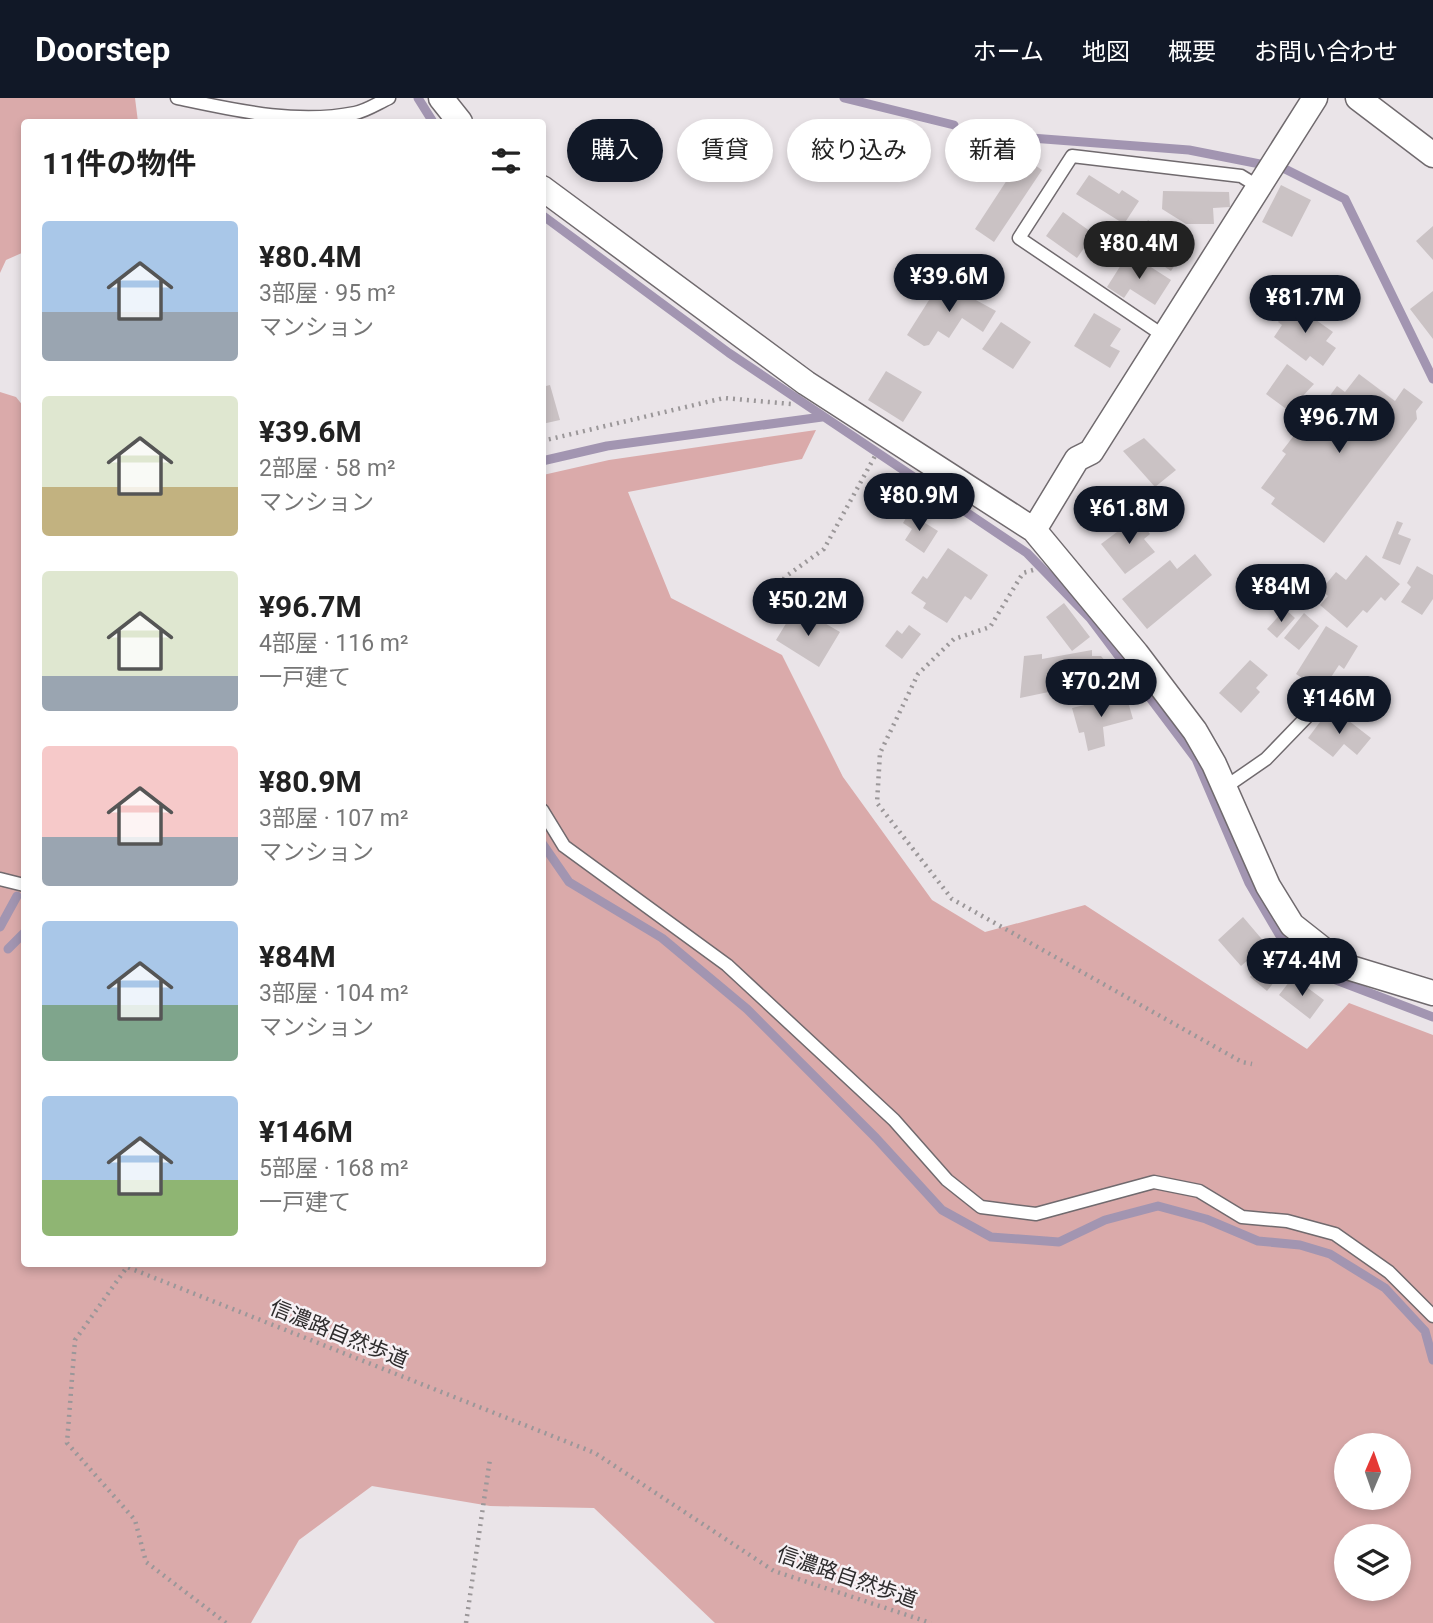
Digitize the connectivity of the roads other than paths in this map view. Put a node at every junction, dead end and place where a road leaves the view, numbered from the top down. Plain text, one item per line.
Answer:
1 (177, 98) edge
2 (389, 98) edge
3 (441, 98) edge
4 (1315, 98) edge
5 (1358, 98) edge
6 (458, 119) edge
7 (1432, 153) edge
8 (1260, 185) junction
9 (546, 191) edge
10 (1164, 336) junction
11 (1034, 530) junction
12 (1323, 700) dead end
13 (1224, 788) junction
14 (546, 817) edge
15 (0, 879) edge
16 (21, 884) edge
17 (1433, 993) edge
18 (1433, 1317) edge

1 - 2 lane
3 - 6 street
4 - 8 street
5 - 7 street
8 - 10 street
8 - 10 lane
9 - 11 street
10 - 11 street
11 - 13 street
12 - 13 lane
13 - 17 street
14 - 18 lane
15 - 16 lane

